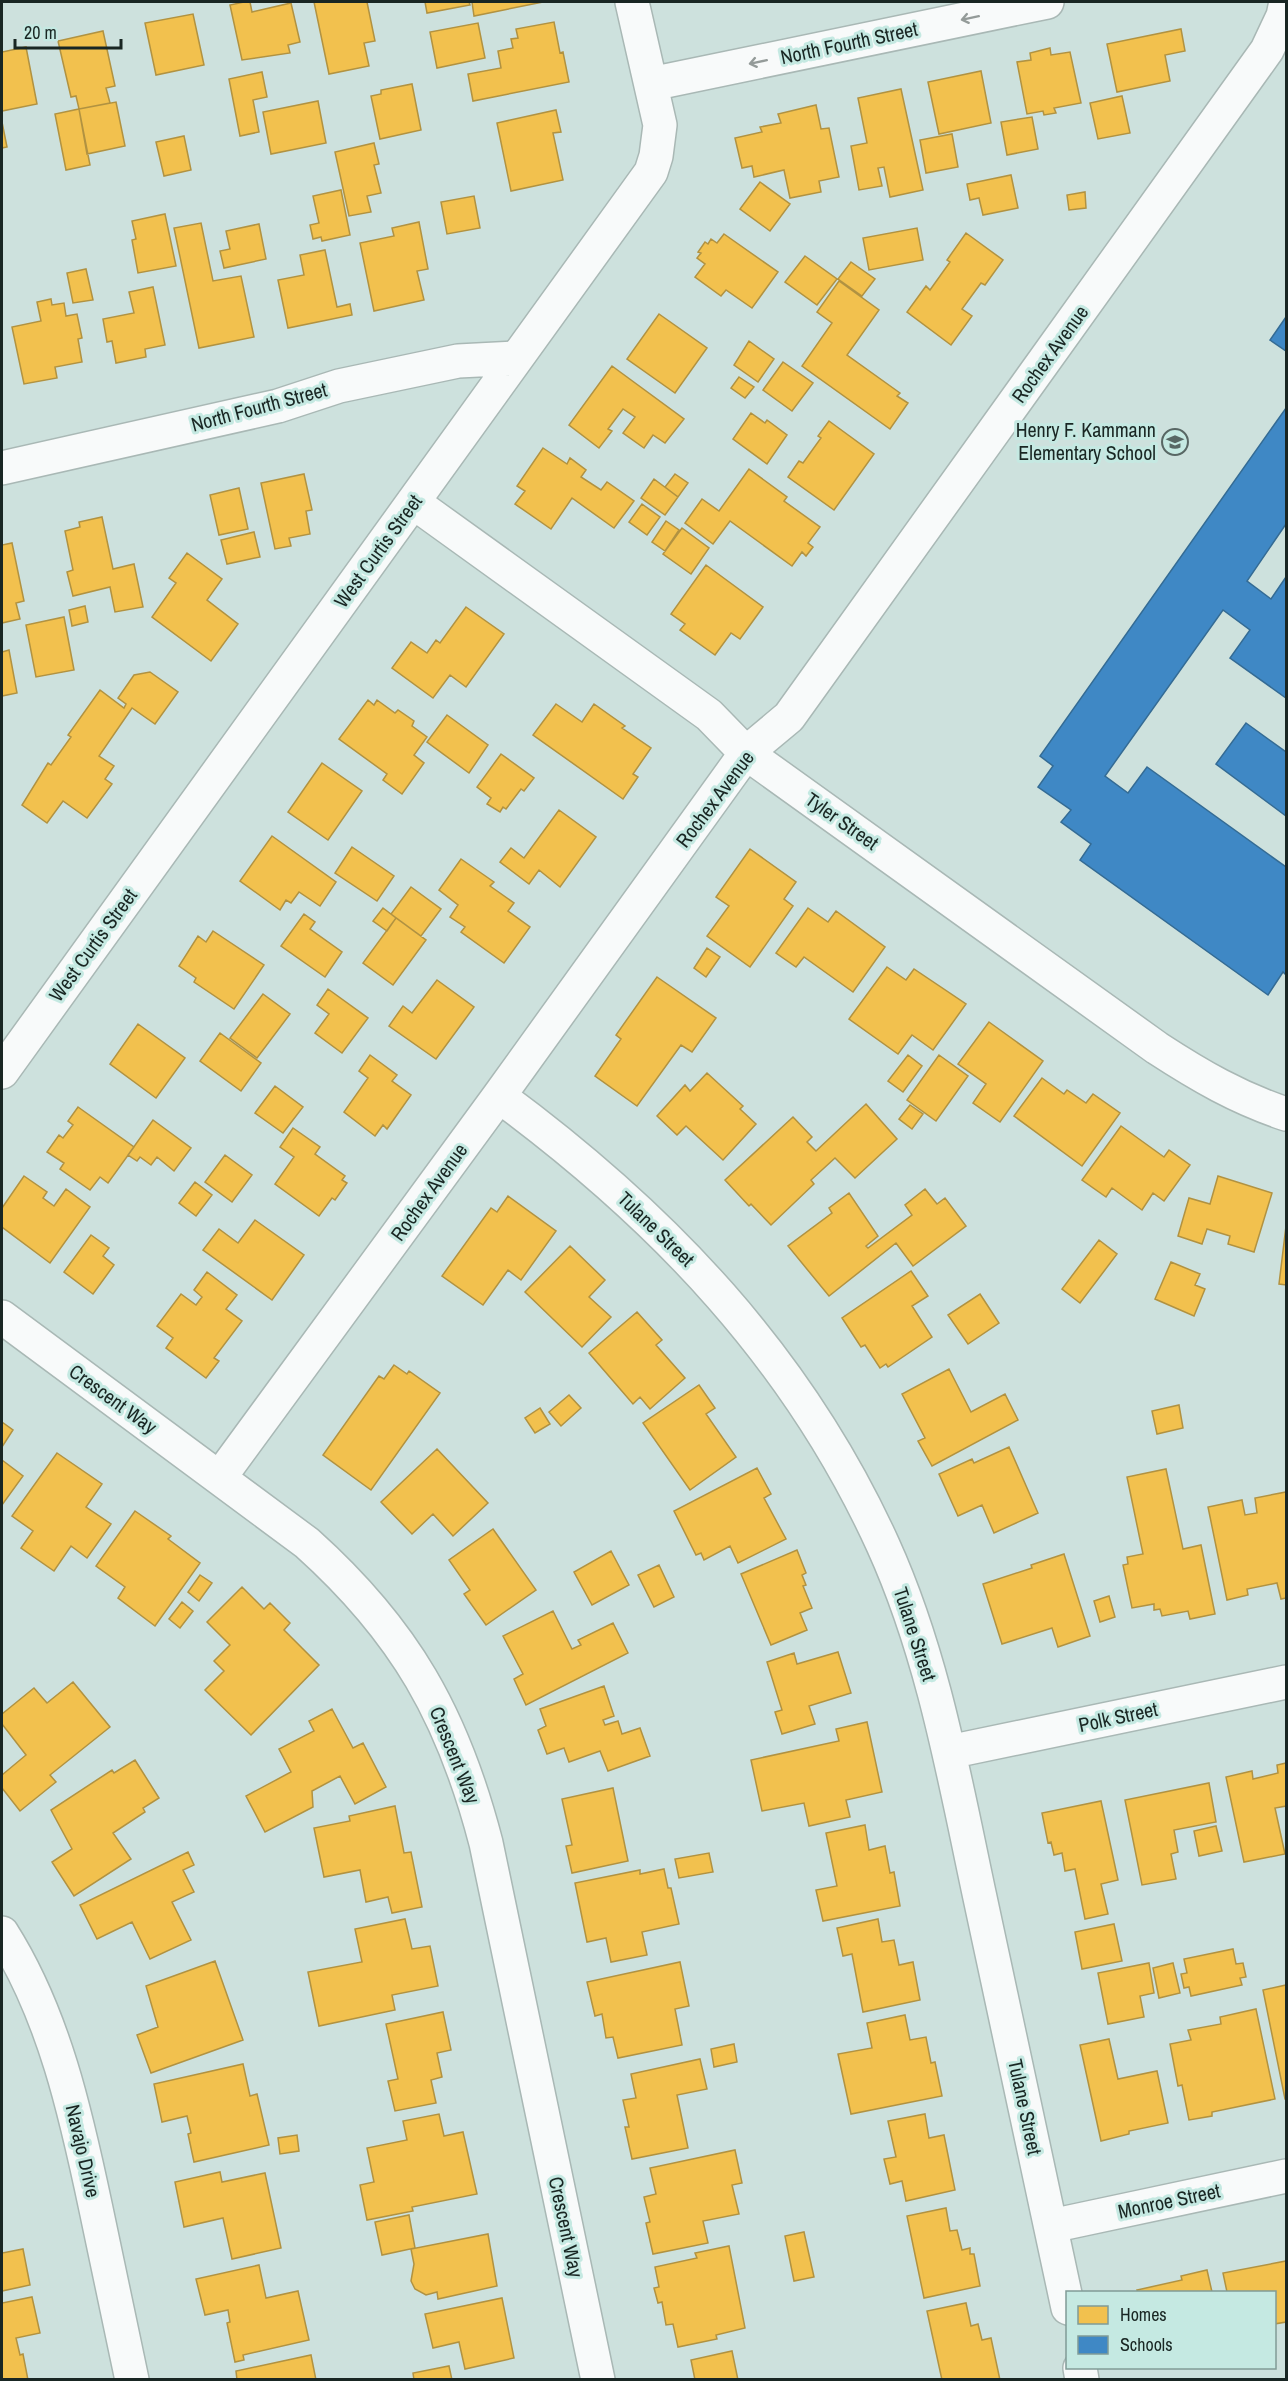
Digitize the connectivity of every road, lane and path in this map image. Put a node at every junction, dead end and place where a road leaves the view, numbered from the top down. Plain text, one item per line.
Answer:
1 (632, 2) edge
2 (1047, 2) edge
3 (1286, 2) edge
4 (651, 84) junction
5 (517, 358) junction
6 (2, 468) edge
7 (413, 502) junction
8 (746, 753) junction
9 (2, 1072) edge
10 (499, 1096) junction
11 (1287, 1114) edge
12 (2, 1317) edge
13 (220, 1477) junction
14 (1287, 1682) edge
15 (949, 1752) junction
16 (2, 1933) edge
17 (1287, 2176) edge
18 (1051, 2226) junction
19 (1066, 2298) edge
20 (132, 2379) edge
21 (598, 2379) edge

1 - 4 street, West Curtis Street
2 -> 4 street, North Fourth Street
3 - 8 street, Rochex Avenue
4 - 5 street, West Curtis Street
5 - 6 street, North Fourth Street
5 - 7 street, West Curtis Street
7 - 8 street, Tyler Street
7 - 9 street, West Curtis Street
8 - 10 street, Rochex Avenue
8 - 11 street, Tyler Street
10 - 13 street, Rochex Avenue
10 - 15 street, Tulane Street
12 - 13 street, Crescent Way
13 - 21 street, Crescent Way
14 - 15 street, Polk Street
15 - 18 street, Tulane Street
16 - 20 street, Navajo Drive
17 - 18 street, Monroe Street
18 - 19 street, Tulane Street

